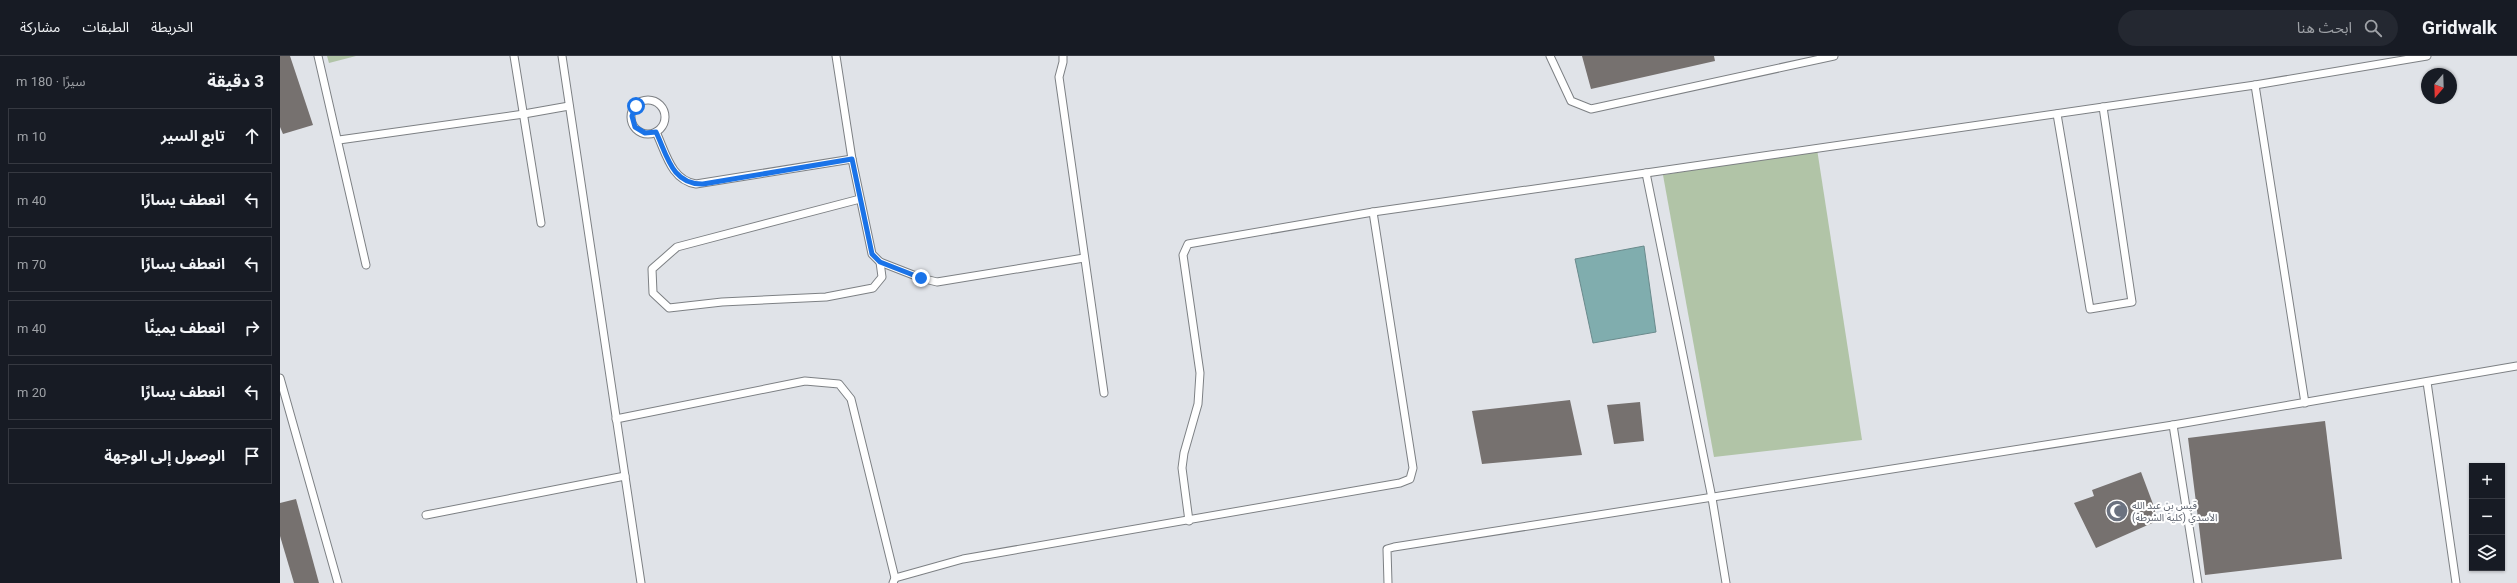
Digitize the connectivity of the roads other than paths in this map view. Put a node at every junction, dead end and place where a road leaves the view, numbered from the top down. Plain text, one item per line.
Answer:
1 (318, 56) edge
2 (514, 56) edge
3 (562, 56) edge
4 (836, 56) edge
5 (1063, 56) edge
6 (1550, 56) edge
7 (1834, 56) edge
8 (2427, 56) edge
9 (2255, 85) junction
10 (569, 106) junction
11 (2103, 107) junction
12 (524, 114) junction
13 (2057, 114) junction
14 (656, 132) junction
15 (339, 140) junction
16 (852, 159) junction
17 (1646, 173) junction
18 (860, 198) junction
19 (1373, 212) junction
20 (541, 223) dead end
21 (1084, 258) junction
22 (880, 262) junction
23 (366, 265) dead end
24 (2517, 366) edge
25 (280, 378) edge
26 (2427, 382) junction
27 (1104, 393) dead end
28 (2305, 403) junction
29 (616, 419) junction
30 (2173, 425) junction
31 (625, 476) junction
32 (1712, 498) junction
33 (426, 515) dead end
34 (1189, 521) junction
35 (894, 580) edge
36 (338, 583) edge
37 (641, 583) edge
38 (1388, 583) edge
39 (1726, 583) edge
40 (2198, 583) edge
41 (2456, 583) edge

1 - 15 lane
2 - 12 lane
3 - 10 lane
4 - 16 lane
5 - 21 lane
6 - 7 lane
8 - 9 lane
9 - 11 lane
9 - 28 lane
10 - 12 lane
10 - 29 lane
11 - 13 lane
11 - 13 lane
12 - 15 lane
12 - 20 lane
13 - 17 lane
14 - 14 lane
14 - 16 lane
15 - 23 lane
16 - 18 lane
17 - 19 lane
17 - 32 lane
18 - 22 lane
18 - 22 lane
19 - 34 lane
19 - 34 lane
21 - 22 lane
21 - 27 lane
24 - 26 lane
25 - 36 lane
26 - 28 lane
26 - 41 lane
28 - 30 lane
29 - 31 lane
29 - 35 lane
30 - 32 lane
30 - 40 lane
31 - 33 lane
31 - 37 lane
32 - 38 lane
32 - 39 lane
34 - 35 lane

